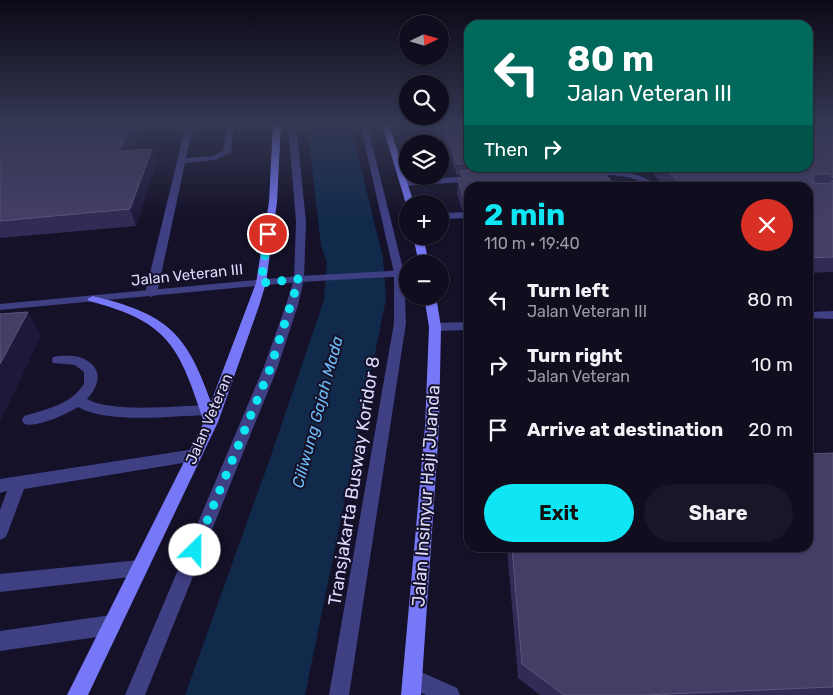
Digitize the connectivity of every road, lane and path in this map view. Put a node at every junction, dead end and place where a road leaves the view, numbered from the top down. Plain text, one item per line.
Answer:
1 (183, 156) edge
2 (218, 156) edge
3 (275, 156) edge
4 (295, 156) edge
5 (371, 156) edge
6 (395, 156) edge
7 (182, 161) junction
8 (399, 170) edge
9 (623, 172) edge
10 (623, 172) edge
11 (576, 174) edge
12 (487, 178) edge
13 (449, 180) edge
14 (646, 182) edge
15 (464, 214) edge
16 (449, 215) edge
17 (399, 273) edge
18 (304, 279) junction
19 (261, 283) junction
20 (151, 294) junction
21 (93, 299) junction
22 (399, 305) edge
23 (431, 305) edge
24 (0, 307) edge
25 (833, 315) edge
26 (813, 316) edge
27 (464, 326) edge
28 (435, 327) junction
29 (58, 360) dead end
30 (78, 400) junction
31 (209, 416) junction
32 (29, 420) dead end
33 (195, 455) junction
34 (18, 484) junction
35 (0, 486) edge
36 (0, 532) edge
37 (139, 568) junction
38 (0, 583) edge
39 (111, 626) junction
40 (0, 641) edge
41 (412, 687) edge
42 (77, 695) edge
43 (135, 695) edge
44 (339, 695) edge
45 (450, 695) edge

1 - 7 street
2 - 7 street
3 - 19 main road, Jalan Veteran
4 - 18 street
5 - 17 street, Transjakarta Busway Koridor 8
6 - 8 main road
7 - 20 street
9 - 14 street
10 - 11 street
12 - 13 street
15 - 16 street
17 - 18 street, Jalan Veteran III
18 - 19 street, Jalan Veteran III
18 - 43 street
19 - 20 street, Jalan Veteran III
19 - 31 main road, Jalan Veteran
20 - 21 street, Jalan Veteran III
21 - 24 street, Jalan Veteran III
21 - 31 main road
22 - 44 street, Transjakarta Busway Koridor 8
23 - 28 main road, Jalan Insinyur Haji Juanda
25 - 26 street
27 - 28 street
28 - 41 main road, Jalan Insinyur Haji Juanda
29 - 30 street
30 - 31 street
30 - 32 street
31 - 33 main road, Jalan Veteran
33 - 34 street
33 - 37 main road, Jalan Veteran
34 - 35 street
34 - 36 street
37 - 38 street
37 - 39 main road, Jalan Veteran
39 - 40 street
39 - 42 main road, Jalan Veteran
41 - 45 street

